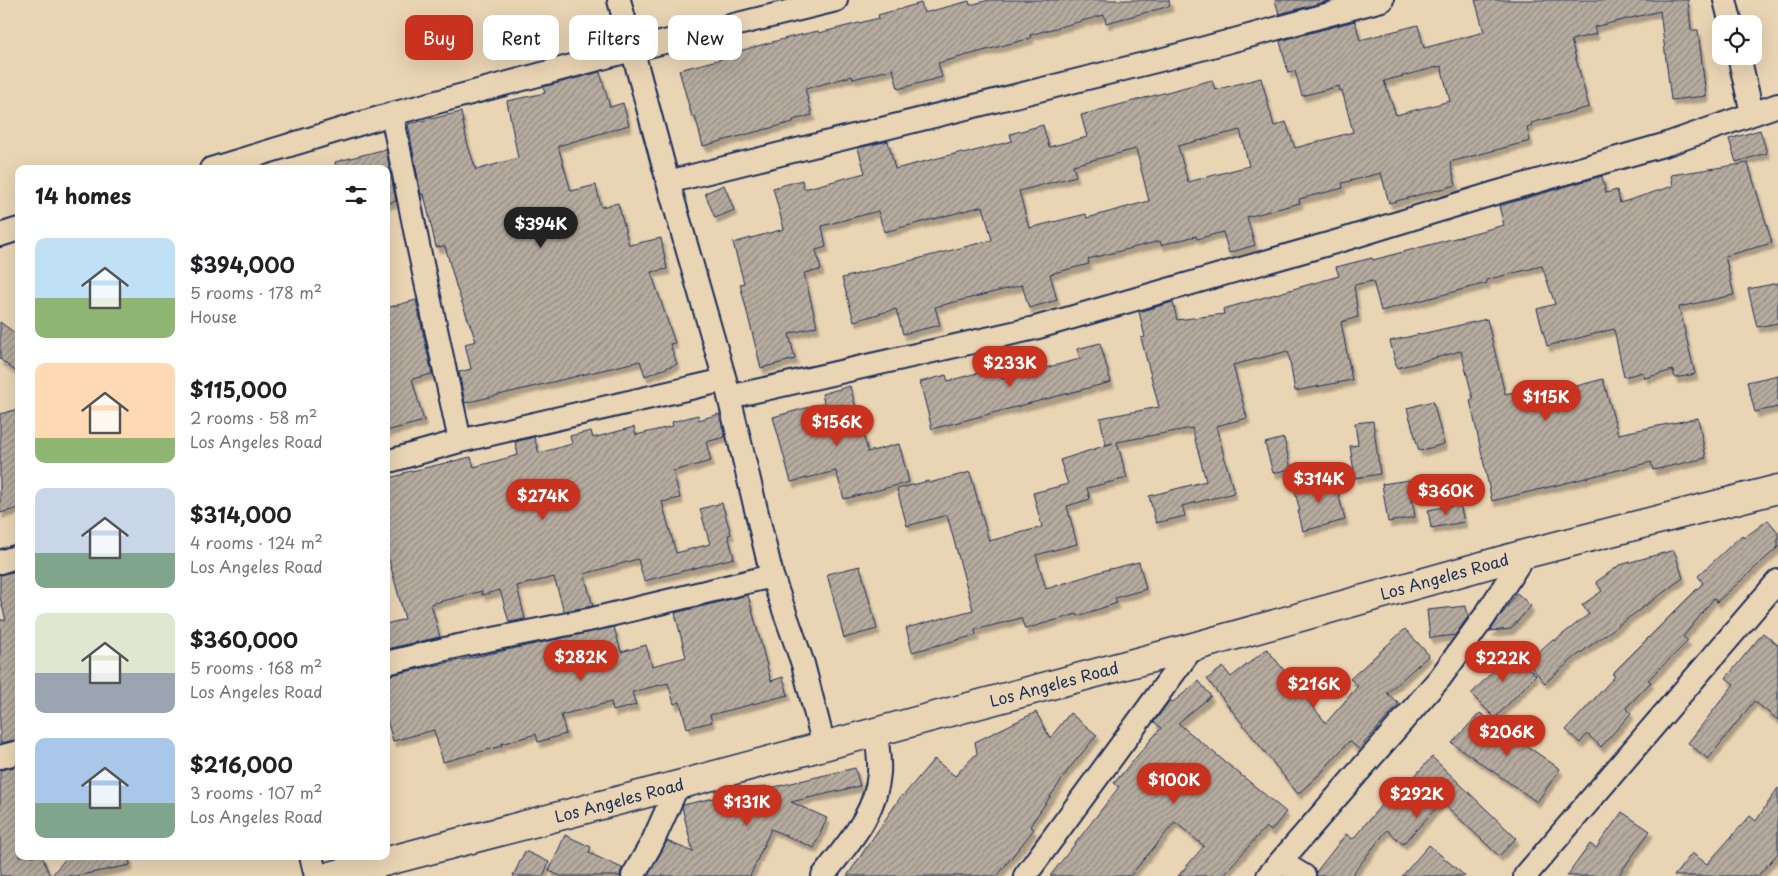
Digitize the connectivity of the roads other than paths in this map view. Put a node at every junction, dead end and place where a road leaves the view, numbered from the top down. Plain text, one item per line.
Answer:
1 (619, 0) edge
2 (836, 0) edge
3 (1382, 0) edge
4 (1725, 0) edge
5 (623, 15) edge
6 (1729, 15) edge
7 (658, 44) edge
8 (594, 60) edge
9 (635, 60) edge
10 (1741, 65) edge
11 (1777, 110) edge
12 (1752, 113) junction
13 (392, 114) junction
14 (224, 165) edge
15 (668, 182) junction
16 (15, 230) edge
17 (0, 235) edge
18 (727, 389) junction
19 (460, 441) junction
20 (390, 461) edge
21 (1778, 489) edge
22 (1525, 554) junction
23 (15, 557) edge
24 (0, 562) edge
25 (772, 576) junction
26 (1778, 581) edge
27 (1193, 647) junction
28 (390, 662) edge
29 (876, 731) junction
30 (824, 746) junction
31 (15, 753) edge
32 (0, 758) edge
33 (678, 785) junction
34 (312, 860) edge
35 (1275, 869) edge
36 (316, 876) edge
37 (330, 876) edge
38 (633, 876) edge
39 (823, 876) edge
40 (1025, 876) edge
41 (1304, 876) edge
42 (1526, 876) edge

1 - 5 street
2 - 7 street
3 - 15 street
4 - 6 street
8 - 13 street
9 - 15 street
10 - 12 street
11 - 12 street
12 - 18 street
13 - 14 street
13 - 19 street
15 - 18 street
16 - 17 street
18 - 19 street
18 - 25 street
19 - 20 street
21 - 22 main road, Los Angeles Road
22 - 27 main road, Los Angeles Road
22 - 35 street
23 - 24 street
25 - 28 street
25 - 30 street
26 - 42 street
27 - 29 main road, Los Angeles Road
27 - 40 street
29 - 30 main road, Los Angeles Road
29 - 39 street
30 - 33 main road, Los Angeles Road
31 - 32 street
33 - 37 main road, Los Angeles Road
33 - 38 street
34 - 36 street
35 - 41 street

